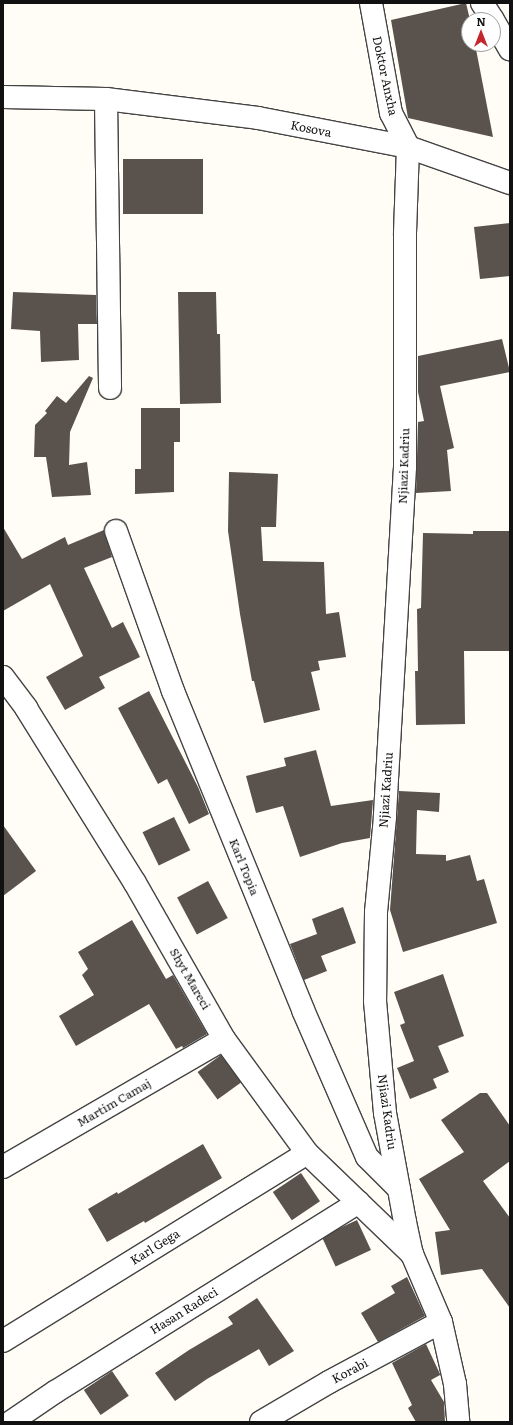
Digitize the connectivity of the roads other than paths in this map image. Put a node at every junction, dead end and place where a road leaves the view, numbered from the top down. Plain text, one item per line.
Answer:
1 (371, 3) edge
2 (482, 3) edge
3 (488, 12) edge
4 (501, 34) edge
5 (510, 49) edge
6 (3, 97) edge
7 (106, 99) junction
8 (408, 147) junction
9 (510, 183) edge
10 (110, 388) dead end
11 (116, 531) dead end
12 (3, 678) edge
13 (224, 1039) junction
14 (307, 1153) junction
15 (3, 1167) edge
16 (399, 1189) junction
17 (359, 1202) junction
18 (412, 1254) junction
19 (441, 1322) junction
20 (3, 1341) edge
21 (11, 1422) edge
22 (261, 1422) edge
23 (458, 1422) edge

1 - 8 street, Doktor Anxha
2 - 3 street
4 - 5 street
6 - 7 street, Kosova
7 - 8 street, Kosova
7 - 10 street
8 - 9 street, Kosova
8 - 16 street, Njiazi Kadriu
11 - 16 street, Karl Topia
12 - 13 street, Shyt Mareci
13 - 14 street, Shyt Mareci
13 - 15 street, Martim Camaj
14 - 17 street, Shyt Mareci
14 - 20 street, Karl Gega
16 - 18 street, Njiazi Kadriu
17 - 18 street, Shyt Mareci
17 - 21 street, Hasan Radeci
18 - 19 street, Njiazi Kadriu
19 - 22 street, Korabi
19 - 23 street, Njiazi Kadriu

